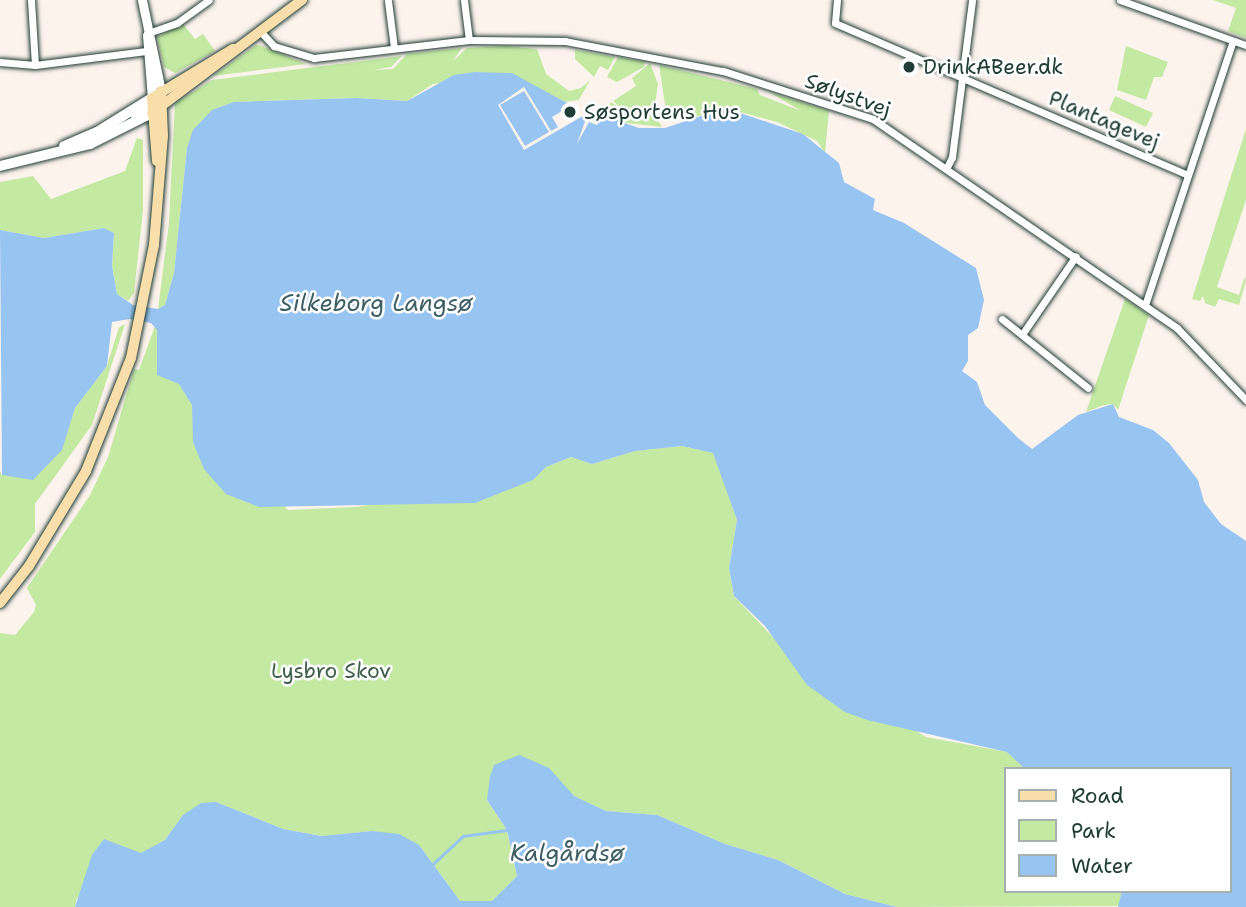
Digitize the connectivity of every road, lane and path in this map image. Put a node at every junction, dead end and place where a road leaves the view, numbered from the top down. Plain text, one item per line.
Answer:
1 (31, 0) edge
2 (142, 0) edge
3 (209, 0) edge
4 (302, 0) edge
5 (464, 0) edge
6 (837, 0) edge
7 (972, 0) edge
8 (1120, 0) edge
9 (388, 1) edge
10 (260, 31) junction
11 (148, 33) junction
12 (469, 40) junction
13 (1233, 41) junction
14 (1246, 45) edge
15 (236, 47) junction
16 (394, 48) junction
17 (146, 51) junction
18 (0, 62) edge
19 (35, 65) junction
20 (961, 78) junction
21 (157, 102) junction
22 (34, 158) junction
23 (0, 166) edge
24 (947, 167) junction
25 (1188, 176) junction
26 (1076, 256) junction
27 (1145, 305) junction
28 (1002, 319) dead end
29 (1023, 333) junction
30 (1088, 388) dead end
31 (1246, 400) edge
32 (0, 603) edge

1 - 19 street
2 - 11 street
3 - 11 street
4 - 10 main road
5 - 12 street
6 - 20 street, Plantagevej
7 - 20 street
8 - 13 street
9 - 16 street
10 - 15 main road
10 - 16 street, Sølystvej
11 - 17 street
11 - 21 street
12 - 16 street, Sølystvej
12 - 24 street, Sølystvej
13 - 14 street
13 - 25 street
15 - 21 main road
15 - 21 main road
17 - 19 street
17 - 21 street
18 - 19 street
20 - 24 street
20 - 25 street, Plantagevej
21 - 22 main road
21 - 22 main road
21 - 32 main road
22 - 23 main road
24 - 26 street, Sølystvej
25 - 27 street
26 - 27 street, Sølystvej
26 - 29 street
27 - 31 street, Sølystvej
28 - 29 street
29 - 30 street

